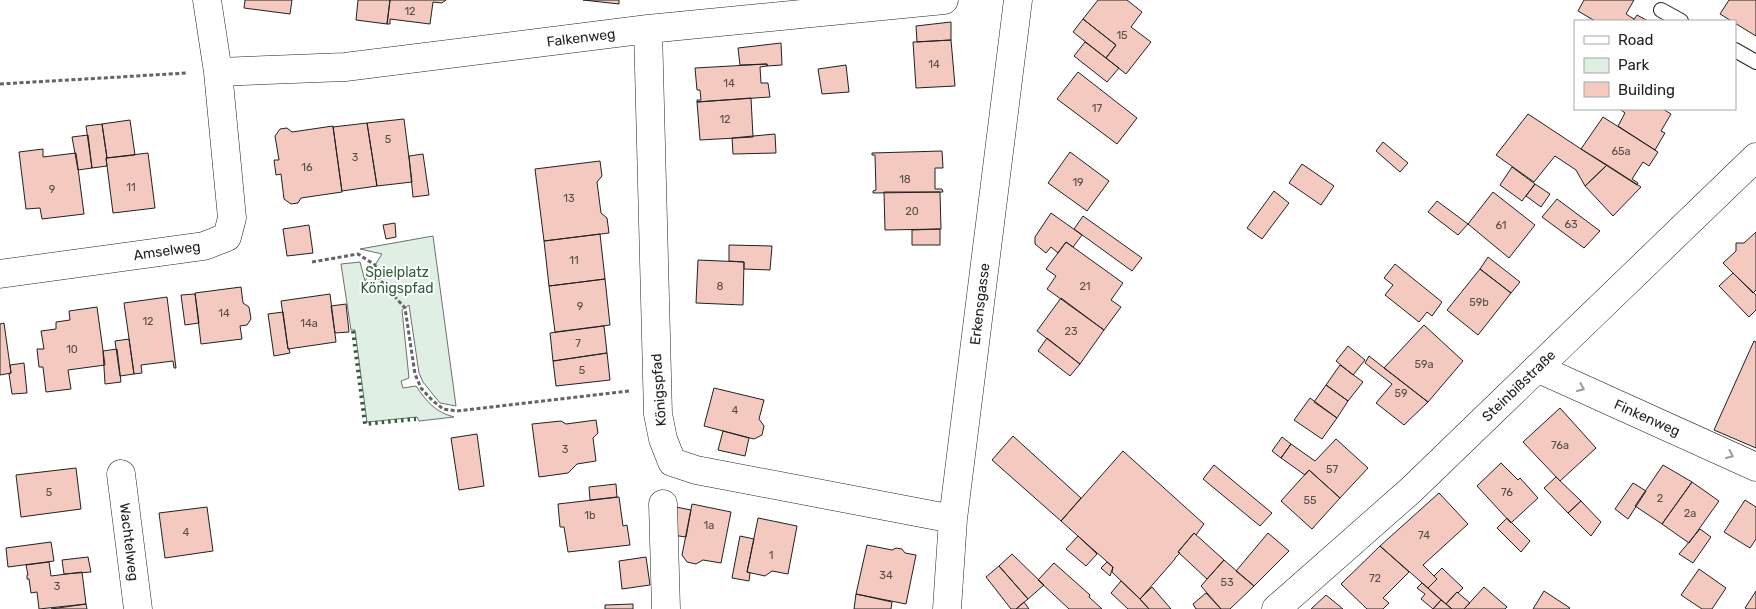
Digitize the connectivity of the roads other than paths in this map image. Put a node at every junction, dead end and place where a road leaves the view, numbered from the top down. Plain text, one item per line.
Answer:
1 (207, 0) edge
2 (944, 0) edge
3 (1018, 0) edge
4 (1662, 10) dead end
5 (1679, 20) edge
6 (648, 29) junction
7 (1736, 51) edge
8 (1756, 62) edge
9 (218, 72) junction
10 (1756, 157) edge
11 (0, 274) edge
12 (1537, 368) junction
13 (1756, 467) edge
14 (121, 474) dead end
15 (663, 504) dead end
16 (953, 519) junction
17 (138, 609) edge
18 (666, 609) edge
19 (947, 609) edge
20 (1276, 609) edge

1 - 9 street
2 - 6 street, Falkenweg
3 - 16 street, Erkensgasse
4 - 5 lane
6 - 9 street, Falkenweg
6 - 16 street, Königspfad
7 - 8 lane
9 - 11 street, Amselweg
10 - 12 street, Steinbißstraße
12 -> 13 street, Finkenweg
12 - 20 street, Steinbißstraße
14 - 17 street, Wachtelweg
15 - 18 street
16 - 19 street, Erkensgasse

